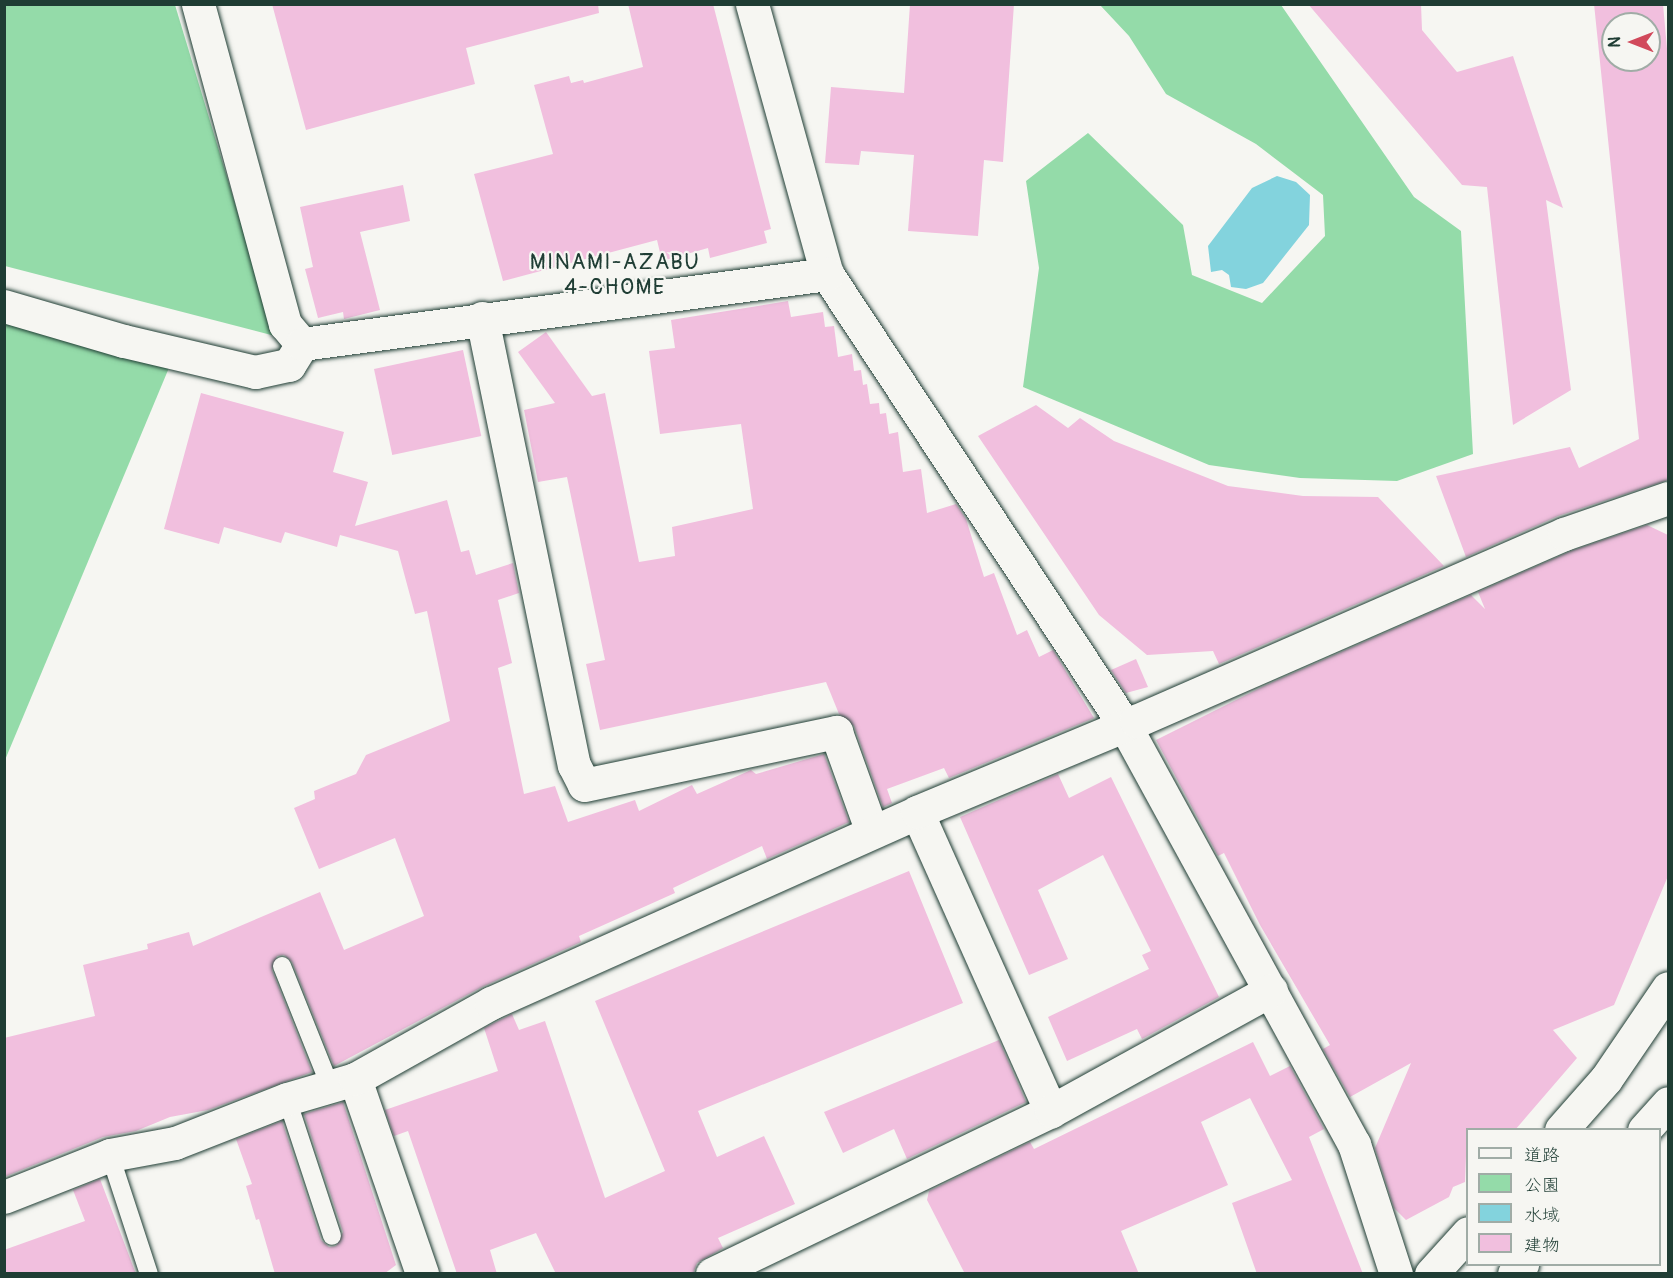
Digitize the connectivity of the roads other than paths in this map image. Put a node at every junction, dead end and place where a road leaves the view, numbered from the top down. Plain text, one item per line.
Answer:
1 (198, 4) edge
2 (752, 4) edge
3 (827, 274) junction
4 (4, 306) edge
5 (482, 318) junction
6 (302, 344) junction
7 (1668, 498) edge
8 (1125, 726) junction
9 (917, 812) junction
10 (872, 832) junction
11 (282, 966) dead end
12 (1668, 988) edge
13 (1271, 990) junction
14 (342, 1083) junction
15 (287, 1100) junction
16 (1668, 1103) edge
17 (1051, 1111) junction
18 (1563, 1128) edge
19 (1646, 1128) edge
20 (110, 1155) junction
21 (4, 1197) edge
22 (1466, 1234) edge
23 (332, 1236) dead end
24 (148, 1274) edge
25 (422, 1274) edge
26 (712, 1274) edge
27 (1396, 1274) edge
28 (1431, 1274) edge

1 - 6 street
2 - 3 street
3 - 5 street
3 - 8 street
4 - 6 street
5 - 6 street
5 - 10 street
7 - 8 street
8 - 9 street
8 - 13 street
9 - 10 street
9 - 17 street
10 - 14 street
11 - 14 lane
12 - 18 street
13 - 17 street
13 - 27 street
14 - 15 street
14 - 25 street
15 - 20 street
15 - 23 lane
16 - 19 street
17 - 26 street
20 - 21 street
20 - 24 lane
22 - 28 street

